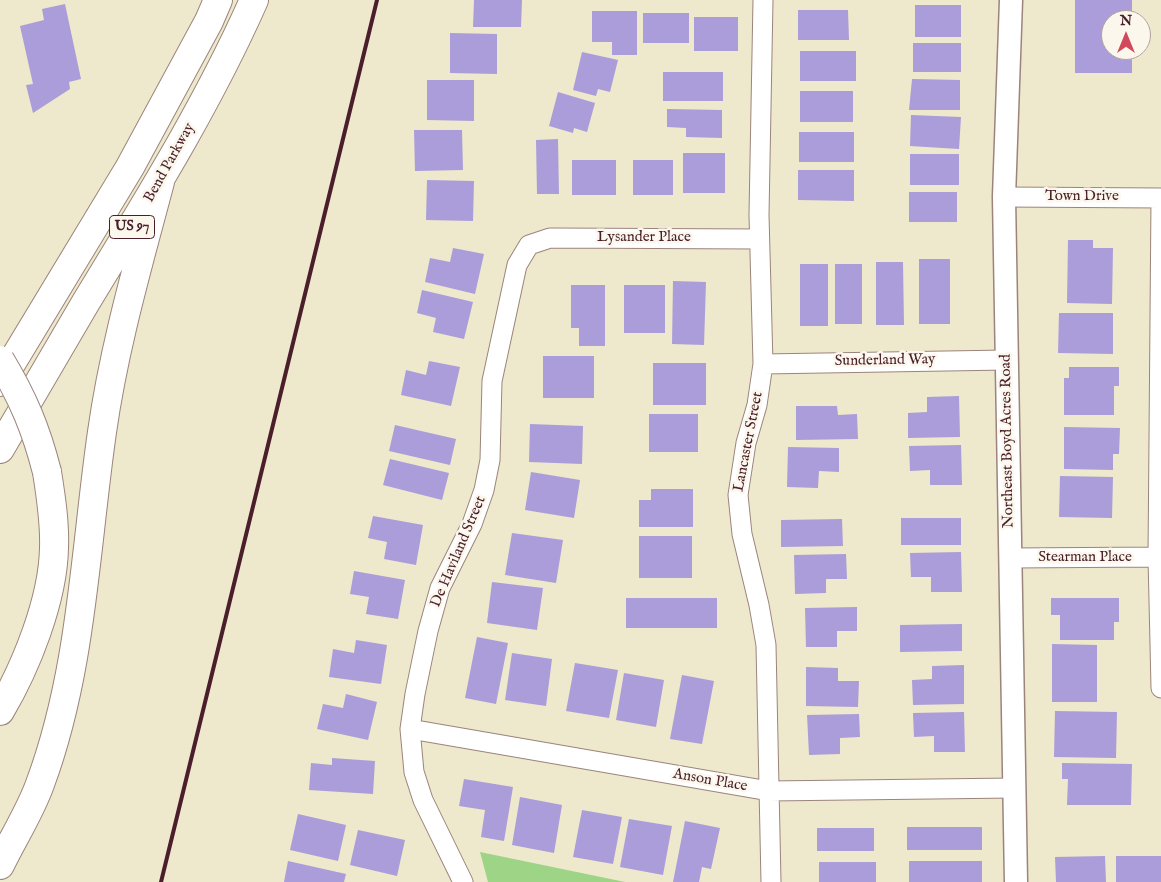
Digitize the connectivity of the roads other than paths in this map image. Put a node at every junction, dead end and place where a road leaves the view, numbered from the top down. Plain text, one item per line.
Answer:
1 (218, 0) edge
2 (254, 0) edge
3 (763, 0) edge
4 (1011, 0) edge
5 (160, 182) junction
6 (1004, 197) junction
7 (1161, 198) edge
8 (759, 239) junction
9 (529, 245) joint
10 (0, 360) edge
11 (1007, 360) junction
12 (763, 364) junction
13 (0, 382) edge
14 (0, 450) edge
15 (1158, 557) junction
16 (1011, 558) junction
17 (1161, 688) edge
18 (0, 711) edge
19 (410, 730) junction
20 (1014, 788) junction
21 (769, 791) junction
22 (0, 865) edge
23 (463, 882) edge
24 (771, 882) edge
25 (1016, 882) edge

1 - 13 highway, US 97
2 - 5 highway, Bend Parkway / US 97
3 - 8 street, Lancaster Street
4 - 6 street, Northeast Boyd Acres Road
5 - 14 highway, Bend Parkway / US 97
5 - 22 highway
6 - 7 street, Town Drive
6 - 11 street, Northeast Boyd Acres Road
7 - 15 street
8 - 9 street, Lysander Place
8 - 12 street, Lancaster Street
9 - 19 street, De Haviland Street
10 - 18 highway, bridge
11 - 12 street, Sunderland Way
11 - 16 street, Northeast Boyd Acres Road
12 - 21 street, Lancaster Street
15 - 16 street, Stearman Place
15 - 17 street
16 - 20 street, Northeast Boyd Acres Road
19 - 21 street, Anson Place
19 - 23 street, De Haviland Street
20 - 21 street, Anson Place
20 - 25 street, Northeast Boyd Acres Road
21 - 24 street, Lancaster Street

